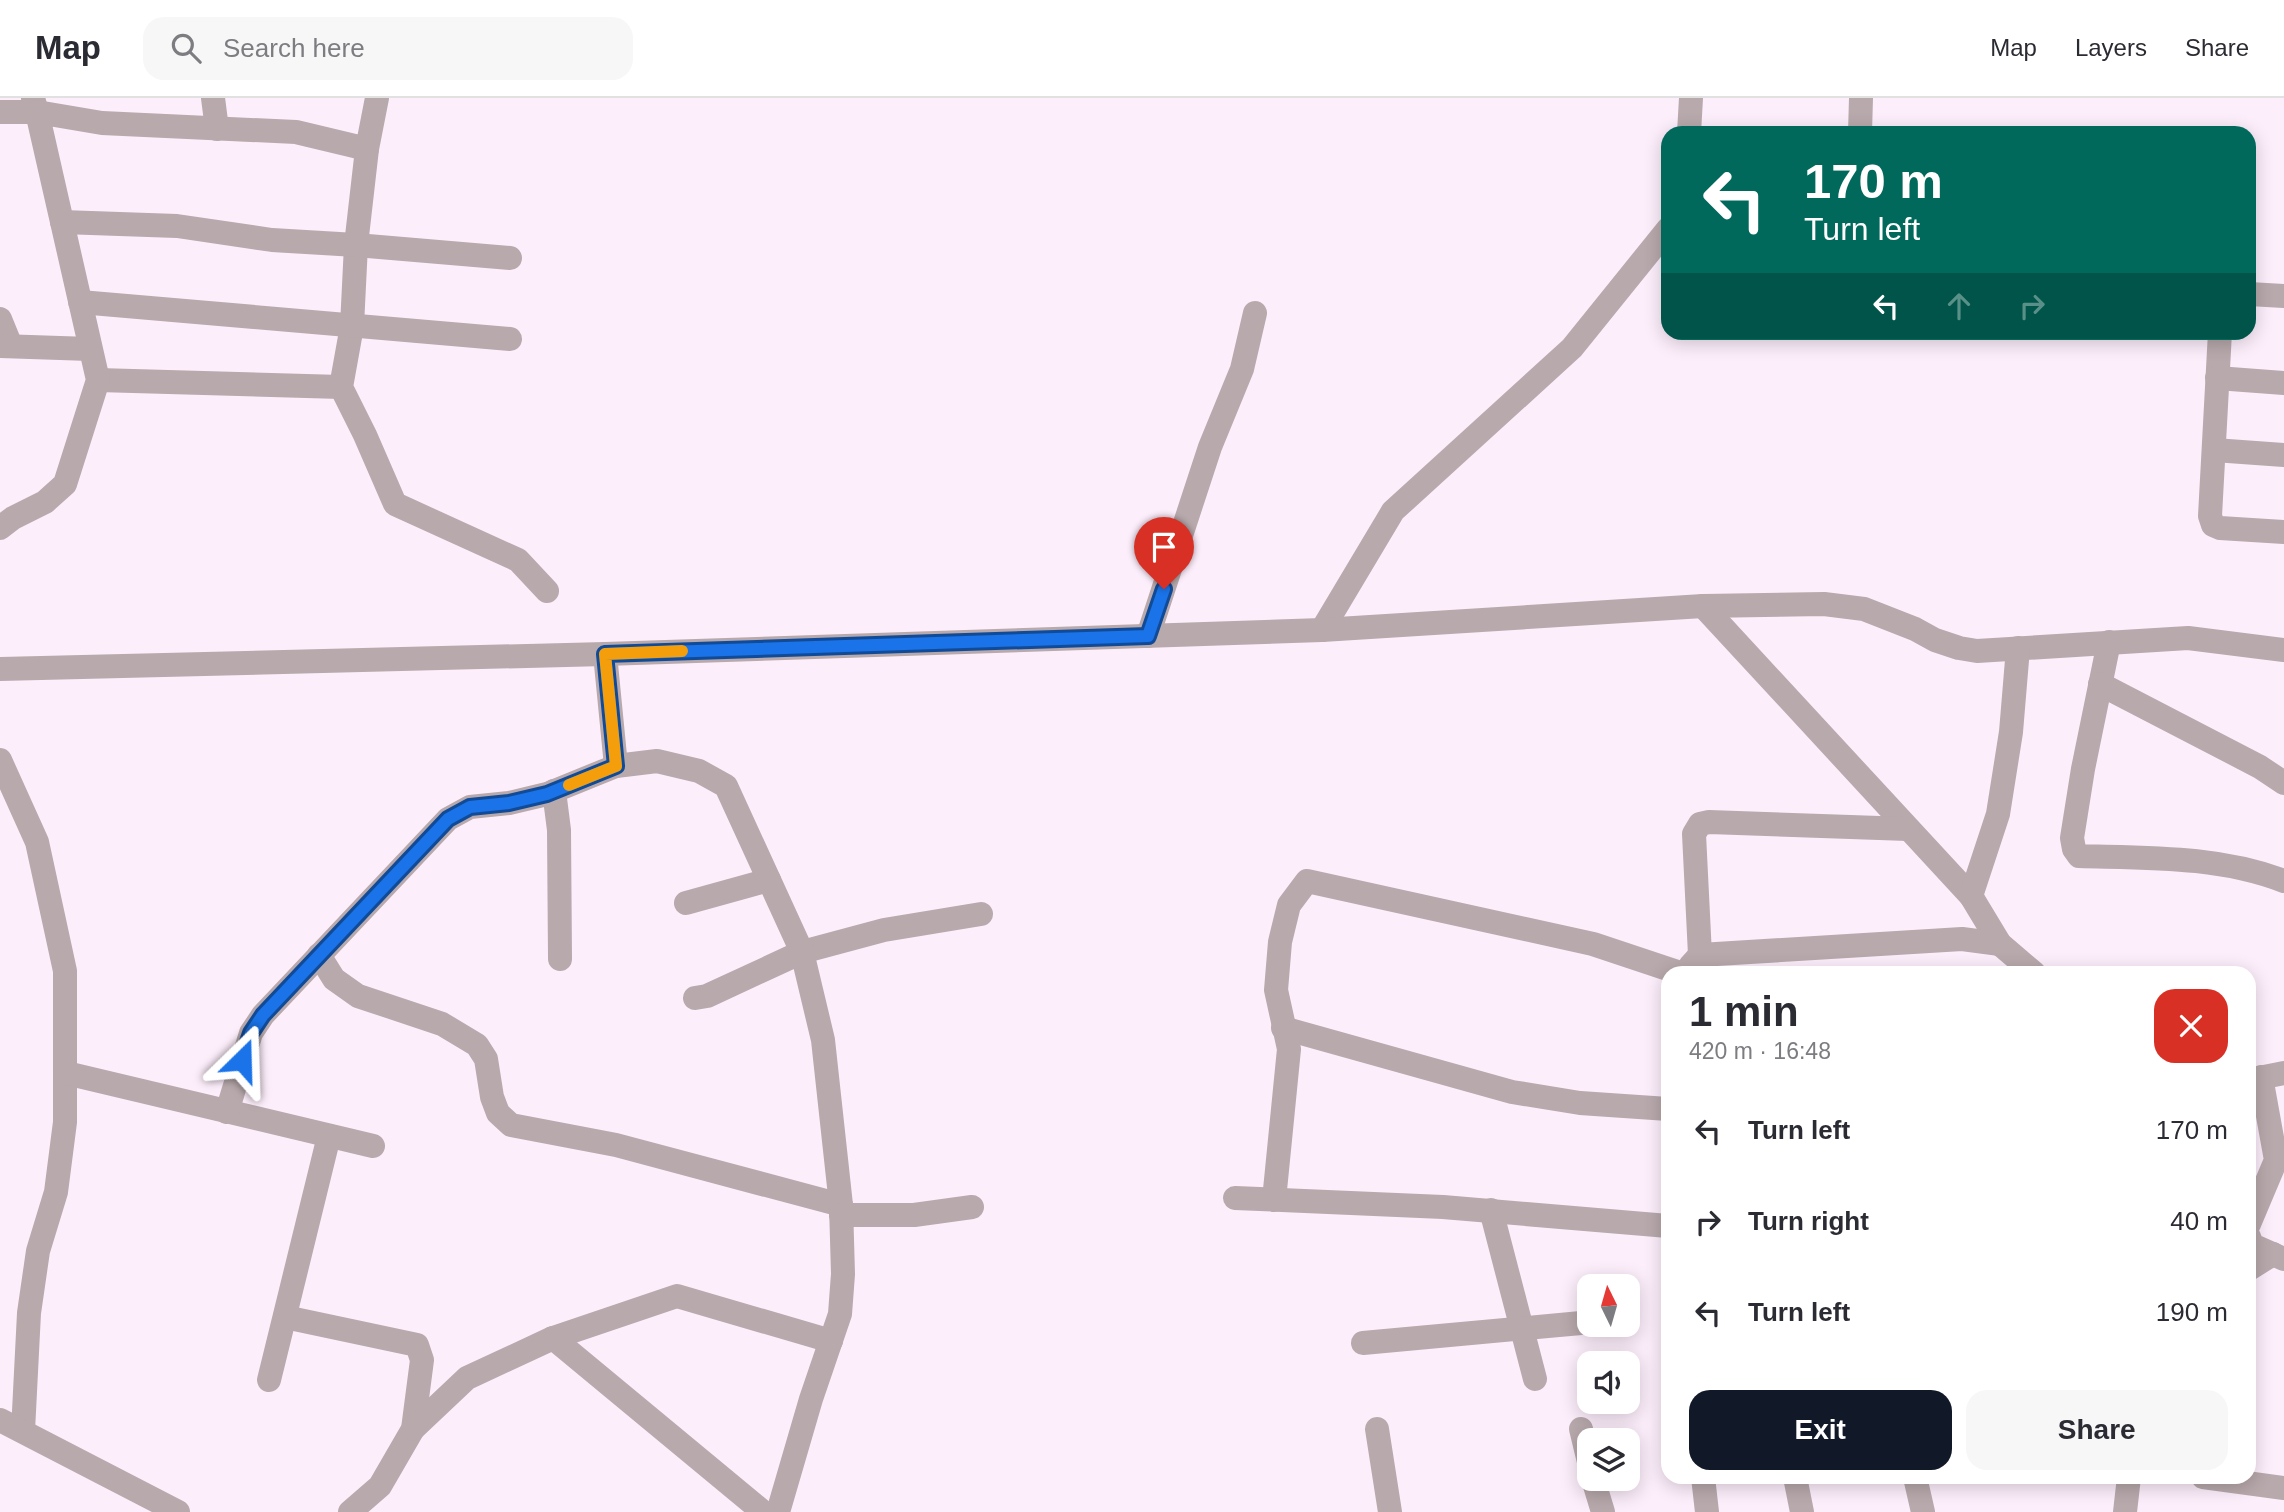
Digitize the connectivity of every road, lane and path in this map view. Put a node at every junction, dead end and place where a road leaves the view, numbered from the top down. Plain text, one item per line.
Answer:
1 (213, 98) edge
2 (377, 98) edge
3 (1690, 98) edge
4 (1861, 98) edge
5 (35, 105) edge
6 (0, 113) edge
7 (1689, 126) edge
8 (1860, 126) edge
9 (217, 129) junction
10 (368, 149) junction
11 (61, 222) junction
12 (1661, 238) edge
13 (356, 245) junction
14 (510, 258) dead end
15 (2256, 294) edge
16 (2284, 296) edge
17 (79, 303) junction
18 (1255, 313) dead end
19 (0, 319) edge
20 (352, 326) junction
21 (510, 339) dead end
22 (2219, 340) edge
23 (5, 346) edge
24 (90, 349) junction
25 (2217, 378) junction
26 (98, 380) junction
27 (2284, 383) edge
28 (341, 387) junction
29 (2214, 450) junction
30 (2284, 455) edge
31 (0, 528) edge
32 (2284, 532) edge
33 (547, 591) dead end
34 (1703, 607) junction
35 (1322, 630) junction
36 (1148, 636) junction
37 (2109, 642) junction
38 (2018, 648) junction
39 (2284, 650) edge
40 (605, 654) junction
41 (0, 670) edge
42 (2100, 684) junction
43 (0, 760) edge
44 (616, 766) junction
45 (2284, 783) edge
46 (554, 791) junction
47 (1908, 829) junction
48 (769, 880) junction
49 (2284, 881) edge
50 (1971, 896) junction
51 (686, 903) dead end
52 (981, 914) dead end
53 (2000, 944) junction
54 (803, 952) junction
55 (320, 955) junction
56 (559, 959) dead end
57 (1693, 964) edge
58 (2026, 966) edge
59 (1661, 967) edge
60 (695, 998) dead end
61 (1283, 1028) junction
62 (66, 1073) junction
63 (2264, 1077) edge
64 (1661, 1109) edge
65 (227, 1112) junction
66 (330, 1136) junction
67 (373, 1146) dead end
68 (1235, 1198) dead end
69 (1274, 1200) junction
70 (2256, 1207) edge
71 (972, 1208) dead end
72 (841, 1210) junction
73 (1491, 1210) junction
74 (1661, 1225) edge
75 (2256, 1247) edge
76 (2278, 1256) edge
77 (2256, 1266) edge
78 (285, 1317) junction
79 (1577, 1324) edge
80 (1521, 1328) junction
81 (553, 1338) junction
82 (831, 1341) junction
83 (1363, 1343) dead end
84 (269, 1380) dead end
85 (1535, 1380) dead end
86 (0, 1420) edge
87 (413, 1429) junction
88 (1377, 1429) dead end
89 (23, 1432) junction
90 (1704, 1484) edge
91 (1796, 1484) edge
92 (1917, 1484) edge
93 (2128, 1484) edge
94 (2255, 1484) edge
95 (2284, 1488) edge
96 (1597, 1491) edge
97 (178, 1512) edge
98 (350, 1512) edge
99 (764, 1512) edge
100 (778, 1512) edge
101 (1390, 1512) edge
102 (1603, 1512) edge
103 (1707, 1512) edge
104 (1802, 1512) edge
105 (1923, 1512) edge
106 (2125, 1512) edge

1 - 9 street
2 - 10 street
3 - 7 street
4 - 8 street
5 - 6 street
5 - 9 street
5 - 11 street
9 - 10 street
10 - 13 street
11 - 13 street
11 - 17 street
12 - 35 street
13 - 14 street
13 - 20 street
15 - 16 street
17 - 20 street
17 - 24 street
18 - 36 street
19 - 23 street
20 - 21 street
20 - 28 street
22 - 25 street
23 - 24 street
24 - 26 street
25 - 27 street
25 - 29 street
26 - 28 street
26 - 31 street
28 - 33 street
29 - 30 street
29 - 32 street
34 - 35 street
34 - 38 street
34 - 47 street
35 - 36 street
36 - 40 street
37 - 38 street
37 - 39 street
37 - 42 street
38 - 50 street
40 - 41 street
40 - 44 street
42 - 45 street
42 - 49 street
43 - 62 street
44 - 46 street
44 - 48 street
46 - 55 street
46 - 56 street
47 - 50 street
47 - 57 street
48 - 51 street
48 - 54 street
50 - 53 street
52 - 54 street
53 - 57 street
53 - 58 street
54 - 60 street
54 - 72 street
55 - 65 street
55 - 72 street
59 - 61 street
61 - 64 street
61 - 69 street
62 - 65 street
62 - 89 street
63 - 70 street
65 - 66 street
66 - 67 street
66 - 78 street
68 - 69 street
69 - 73 street
71 - 72 street
72 - 82 street
73 - 74 street
73 - 80 street
75 - 76 street
76 - 77 street
78 - 84 street
78 - 87 street
79 - 80 street
80 - 83 street
80 - 85 street
81 - 82 street
81 - 87 street
81 - 99 street
82 - 100 street
86 - 89 street
87 - 98 street
88 - 101 street
89 - 97 street
90 - 103 street
91 - 104 street
92 - 105 street
93 - 106 street
94 - 95 street
96 - 102 street

